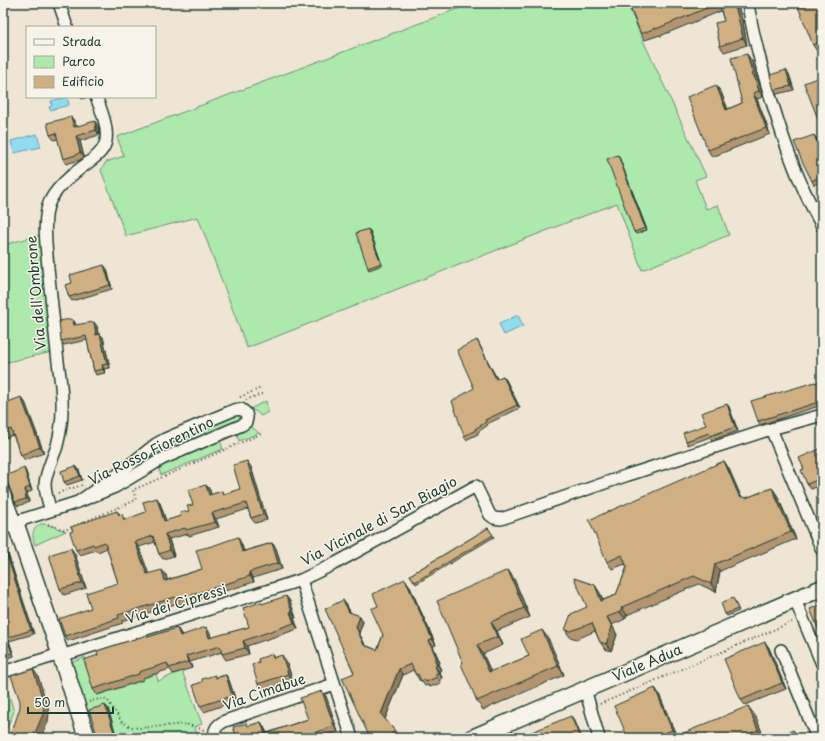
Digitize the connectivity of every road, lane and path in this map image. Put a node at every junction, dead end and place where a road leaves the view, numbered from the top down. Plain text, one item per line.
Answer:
1 (59, 3) edge
2 (748, 3) edge
3 (66, 26) edge
4 (96, 98) edge
5 (822, 226) edge
6 (822, 415) edge
7 (771, 429) junction
8 (263, 432) dead end
9 (179, 433) junction
10 (186, 449) junction
11 (3, 490) edge
12 (78, 502) junction
13 (51, 510) junction
14 (46, 523) dead end
15 (9, 524) edge
16 (822, 550) edge
17 (300, 580) junction
18 (822, 588) edge
19 (795, 600) junction
20 (803, 618) junction
21 (781, 650) dead end
22 (60, 655) junction
23 (822, 664) edge
24 (3, 672) edge
25 (334, 684) junction
26 (585, 689) junction
27 (77, 707) junction
28 (590, 708) junction
29 (215, 737) edge
30 (87, 738) edge
31 (352, 738) edge
32 (472, 738) edge
33 (599, 738) edge
34 (817, 738) edge

1 - 3 street
2 - 5 street
4 - 13 street, Via dell'Ombrone
6 - 7 street, Via Vicinale di San Biagio
7 - 16 street
7 - 17 street, Via Vicinale di San Biagio
8 - 14 path
9 - 10 street
9 - 10 street, Via Rosso Fiorentino
9 - 12 street, Via Rosso Fiorentino
10 - 12 street, Via Rosso Fiorentino
11 - 15 street
12 - 13 street, Via Rosso Fiorentino
13 - 15 street, Via Rosso Fiorentino
15 - 22 main road
17 - 22 street, Via dei Cipressi
17 - 25 street, Via Vicinale di San Biagio
18 - 19 main road, Viale Adua
19 - 20 street
19 - 26 main road, Viale Adua
20 - 23 street
20 - 28 path
21 - 34 street
22 - 24 street, Via dei Cipressi
22 - 27 main road
25 - 29 street, Via Cimabue
25 - 31 street, Via Vicinale di San Biagio
26 - 28 street
26 - 32 main road, Viale Adua
27 - 29 path
27 - 30 main road
28 - 33 street

